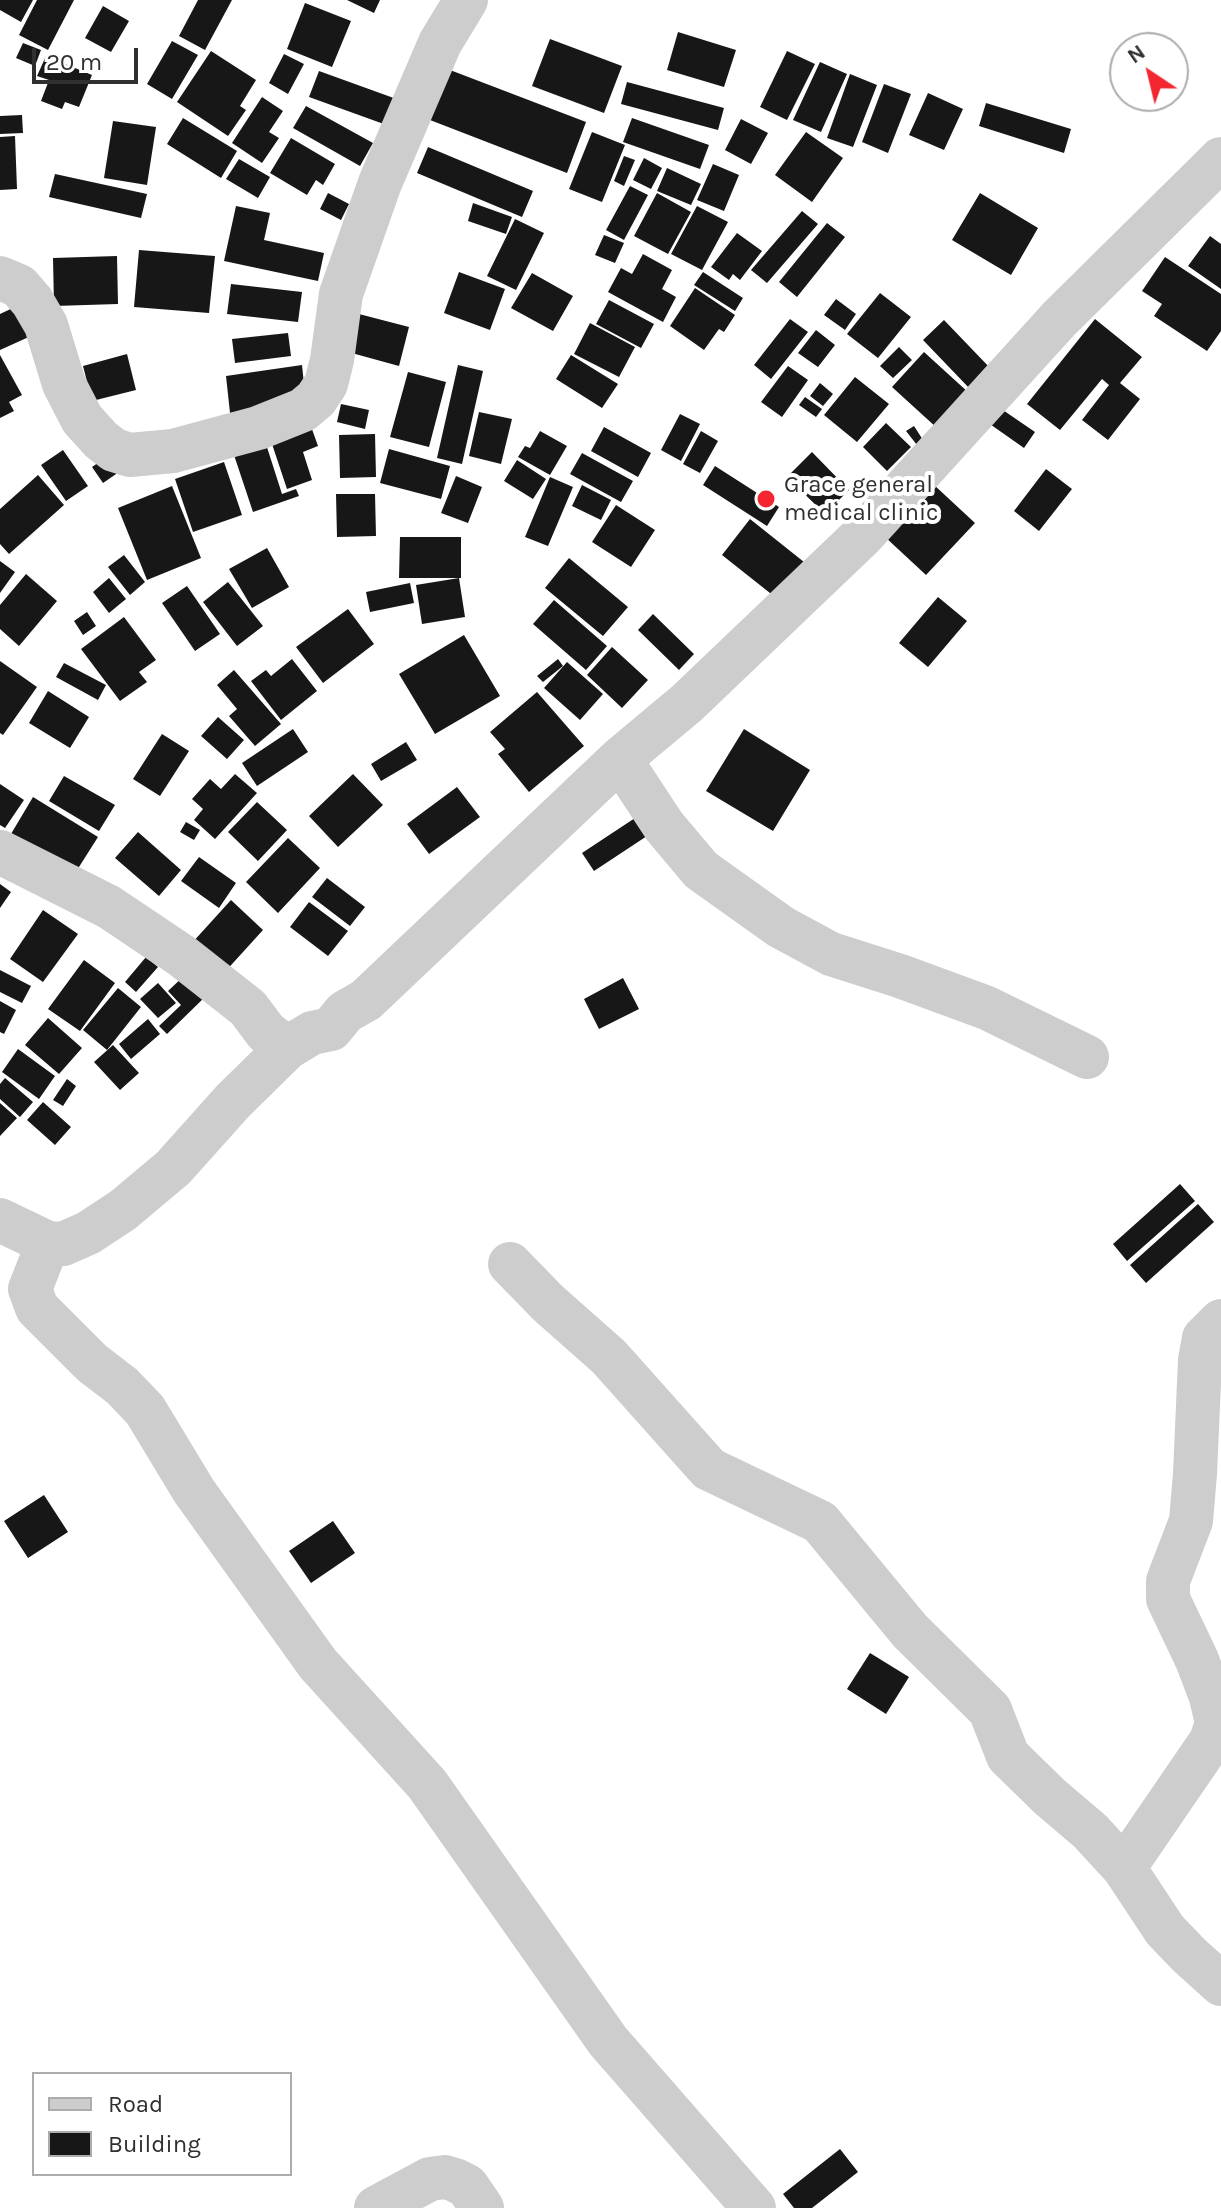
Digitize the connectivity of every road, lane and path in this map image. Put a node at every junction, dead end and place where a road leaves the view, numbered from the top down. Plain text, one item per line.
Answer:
1 (466, 0) edge
2 (1221, 159) edge
3 (0, 278) edge
4 (620, 759) junction
5 (0, 852) edge
6 (287, 1048) junction
7 (1087, 1057) dead end
8 (0, 1220) edge
9 (48, 1243) junction
10 (510, 1264) dead end
11 (1221, 1321) edge
12 (1124, 1868) junction
13 (1221, 1984) edge
14 (376, 2208) edge
15 (482, 2208) edge
16 (754, 2208) edge

1 - 3 street
2 - 4 street
4 - 6 street
4 - 7 street
5 - 6 street
6 - 9 street
8 - 9 street
9 - 16 street
10 - 12 street
11 - 12 street
12 - 13 street
14 - 15 street

